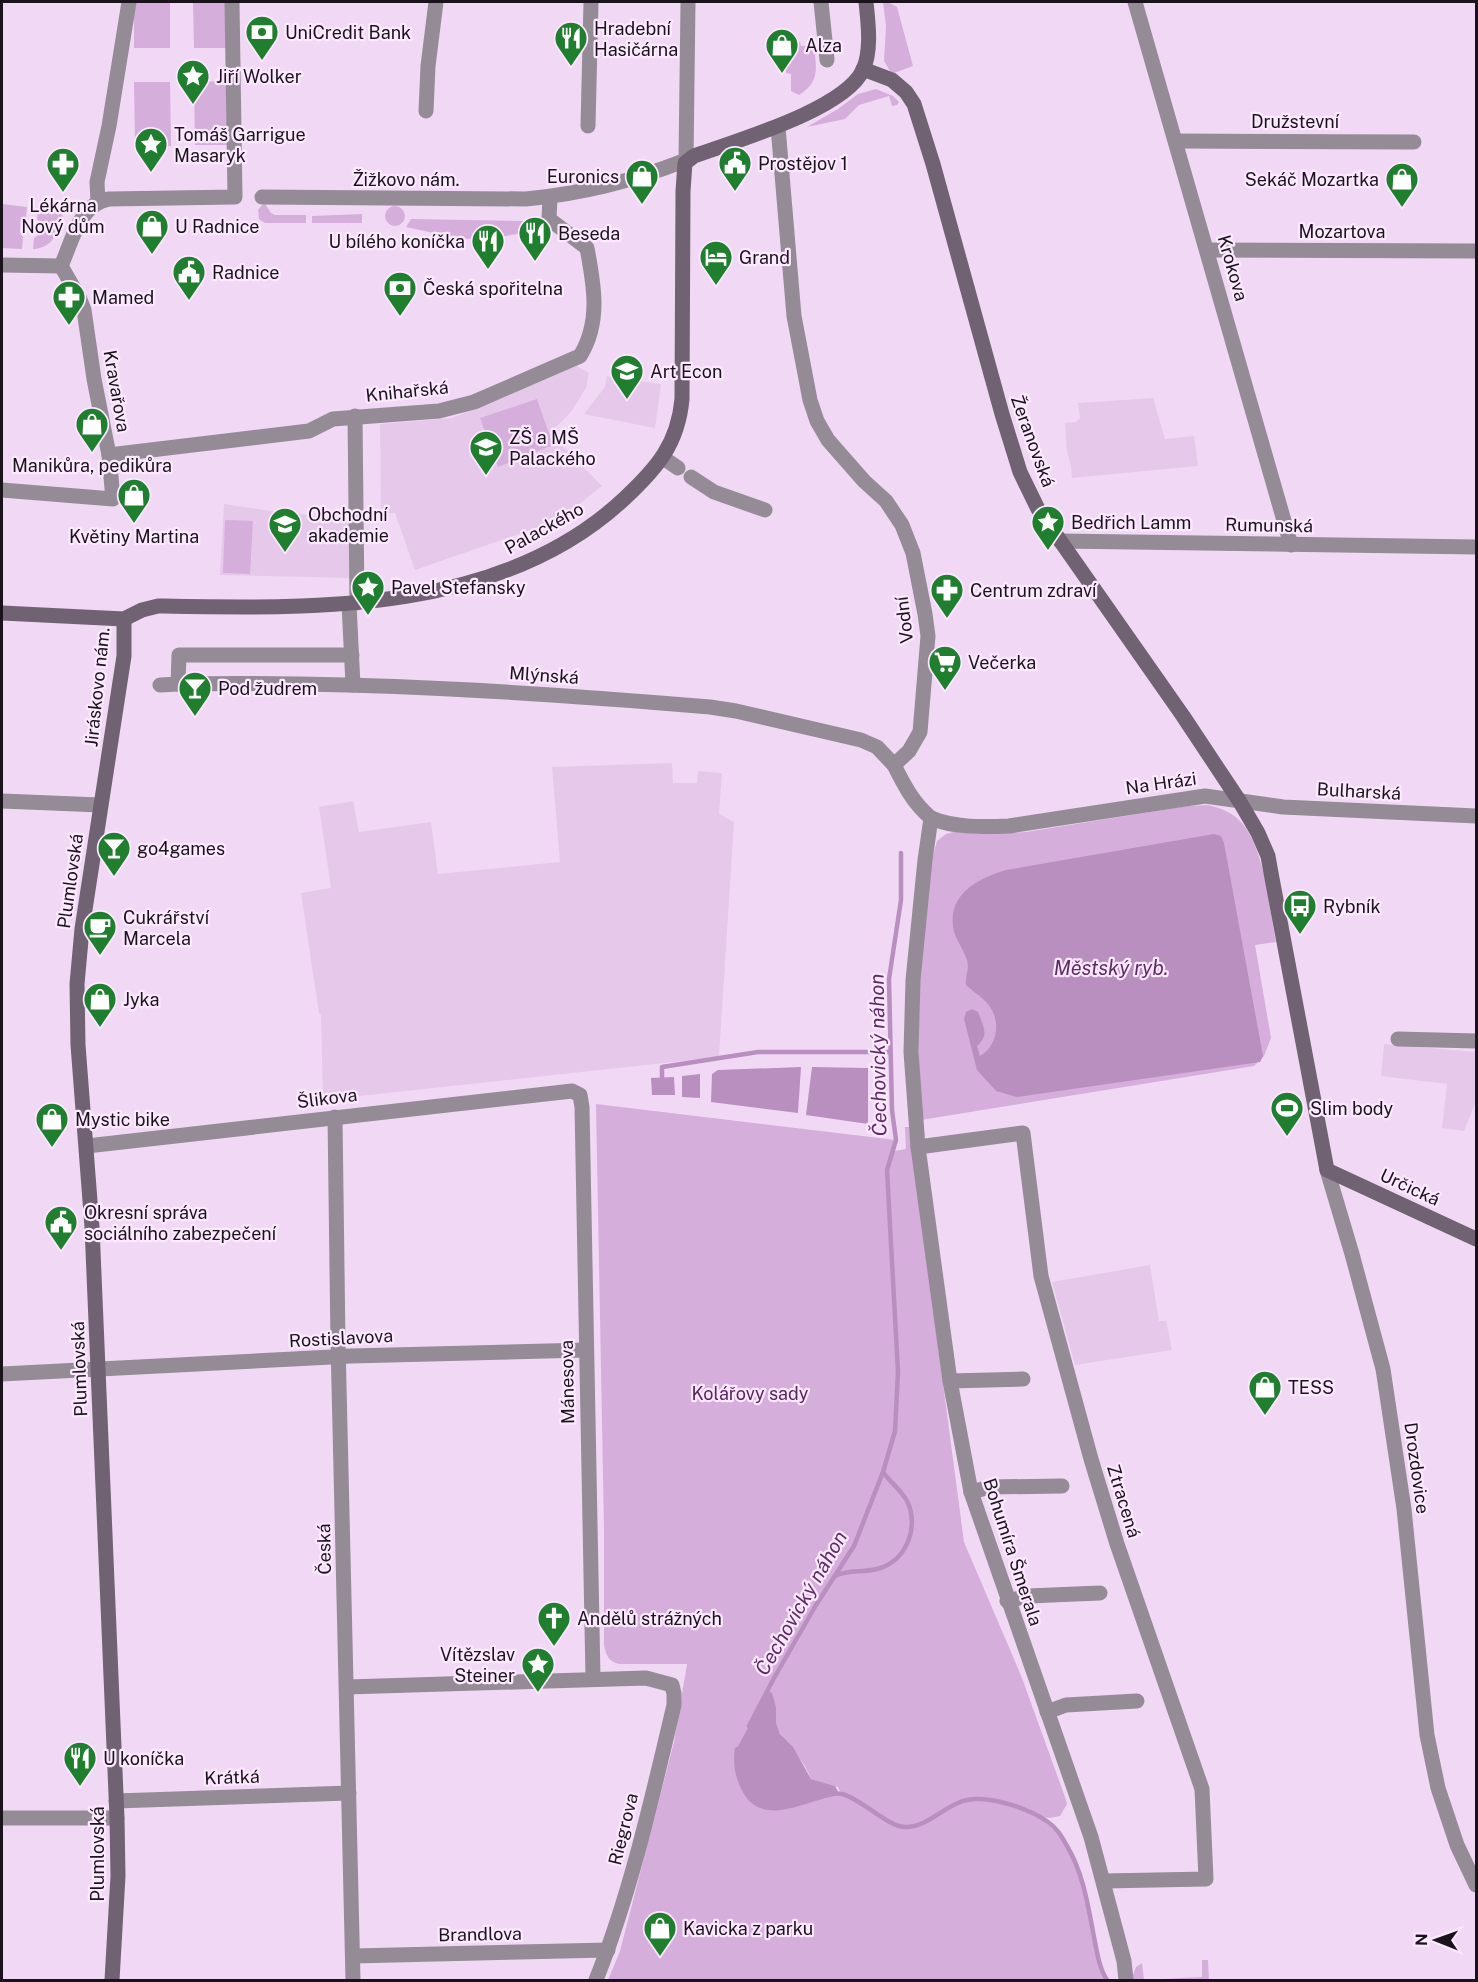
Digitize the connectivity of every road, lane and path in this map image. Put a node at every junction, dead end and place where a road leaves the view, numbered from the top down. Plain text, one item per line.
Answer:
1 (129, 2) edge
2 (232, 2) edge
3 (436, 2) edge
4 (591, 2) edge
5 (687, 2) edge
6 (822, 2) edge
7 (866, 2) edge
8 (1135, 2) edge
9 (827, 60) dead end
10 (863, 69) junction
11 (426, 111) dead end
12 (588, 126) dead end
13 (777, 126) junction
14 (1176, 141) junction
15 (1414, 142) dead end
16 (686, 160) junction
17 (262, 197) dead end
18 (550, 197) junction
19 (98, 201) junction
20 (1207, 250) junction
21 (1476, 251) edge
22 (2, 265) edge
23 (61, 266) junction
24 (355, 416) junction
25 (109, 455) junction
26 (662, 457) junction
27 (678, 468) dead end
28 (691, 477) dead end
29 (2, 489) edge
30 (765, 510) dead end
31 (1060, 541) junction
32 (1292, 545) junction
33 (1476, 547) edge
34 (353, 603) junction
35 (2, 613) edge
36 (124, 619) junction
37 (352, 656) junction
38 (178, 684) junction
39 (160, 685) dead end
40 (353, 685) junction
41 (109, 759) joint
42 (894, 765) junction
43 (2, 801) edge
44 (1240, 802) junction
45 (100, 805) junction
46 (1476, 816) edge
47 (931, 818) junction
48 (1398, 1039) dead end
49 (1476, 1041) edge
50 (572, 1091) joint
51 (335, 1117) junction
52 (87, 1146) junction
53 (918, 1147) junction
54 (1327, 1170) junction
55 (1476, 1239) edge
56 (586, 1350) junction
57 (339, 1357) junction
58 (98, 1370) junction
59 (2, 1374) edge
60 (1023, 1379) dead end
61 (950, 1381) junction
62 (1062, 1486) dead end
63 (971, 1492) junction
64 (1100, 1593) dead end
65 (1007, 1601) junction
66 (593, 1678) junction
67 (347, 1686) junction
68 (1137, 1701) dead end
69 (1047, 1712) junction
70 (350, 1793) junction
71 (116, 1801) junction
72 (2, 1818) edge
73 (117, 1818) junction
74 (1104, 1881) junction
75 (1476, 1885) edge
76 (608, 1950) junction
77 (353, 1956) junction
78 (112, 1980) edge
79 (353, 1980) edge
80 (596, 1980) edge
81 (1126, 1980) edge

1 - 19 street
2 - 19 street
3 - 11 street
4 - 12 street
5 - 16 street
6 - 9 street
7 - 10 main road
8 - 14 street, Krokova
10 - 13 main road
10 - 31 main road, Žeranovská
13 - 16 main road
13 - 42 street, Vodní
14 - 15 street, Družstevní
14 - 20 street, Krokova
16 - 18 street, Žižkovo nám.
16 - 26 main road, Palackého
17 - 18 street, Žižkovo nám.
18 - 24 street, Knihařská
19 - 23 street
20 - 21 street, Mozartova
20 - 32 street, Krokova
22 - 23 street
23 - 25 street, Kravařova
24 - 25 street, Knihařská
24 - 34 street
25 - 29 street, Kravařova
26 - 27 street
26 - 34 main road, Palackého
28 - 30 street
31 - 32 street, Rumunská
31 - 44 main road, Žeranovská
32 - 33 street, Rumunská
34 - 36 main road, Palackého
34 - 37 street
35 - 36 main road
36 - 41 main road, Jiráskovo nám.
37 - 38 street
37 - 40 street
38 - 39 street, Mlýnská
38 - 40 street, Mlýnská
40 - 42 street, Mlýnská
41 - 45 main road, Plumlovská
42 - 47 street
43 - 45 street
44 - 46 street, Bulharská
44 - 47 street, Na Hrázi
44 - 54 main road, Drozdovice
45 - 52 main road, Plumlovská
47 - 53 street, Bohumíra Šmerala
48 - 49 street
50 - 51 street, Šlikova
50 - 56 street, Mánesova
51 - 52 street, Šlikova
51 - 57 street, Česká
52 - 58 main road, Plumlovská
53 - 61 street, Bohumíra Šmerala
53 - 74 street, Ztracená
54 - 55 main road, Určická
54 - 75 street, Drozdovice
56 - 57 street, Rostislavova
56 - 66 street, Mánesova
57 - 58 street, Rostislavova
57 - 67 street, Česká
58 - 59 street, Rostislavova
58 - 71 main road, Plumlovská
60 - 61 street
61 - 63 street, Bohumíra Šmerala
62 - 63 street
63 - 65 street, Bohumíra Šmerala
64 - 65 street
65 - 69 street, Bohumíra Šmerala
66 - 67 street
66 - 76 street, Riegrova
67 - 70 street, Česká
68 - 69 street
69 - 74 street, Bohumíra Šmerala
70 - 71 street, Krátká
70 - 77 street, Česká
71 - 73 main road, Plumlovská
72 - 73 street
73 - 78 main road, Plumlovská
74 - 81 street, Bohumíra Šmerala
76 - 77 street, Brandlova
76 - 80 street, Riegrova
77 - 79 street, Česká

